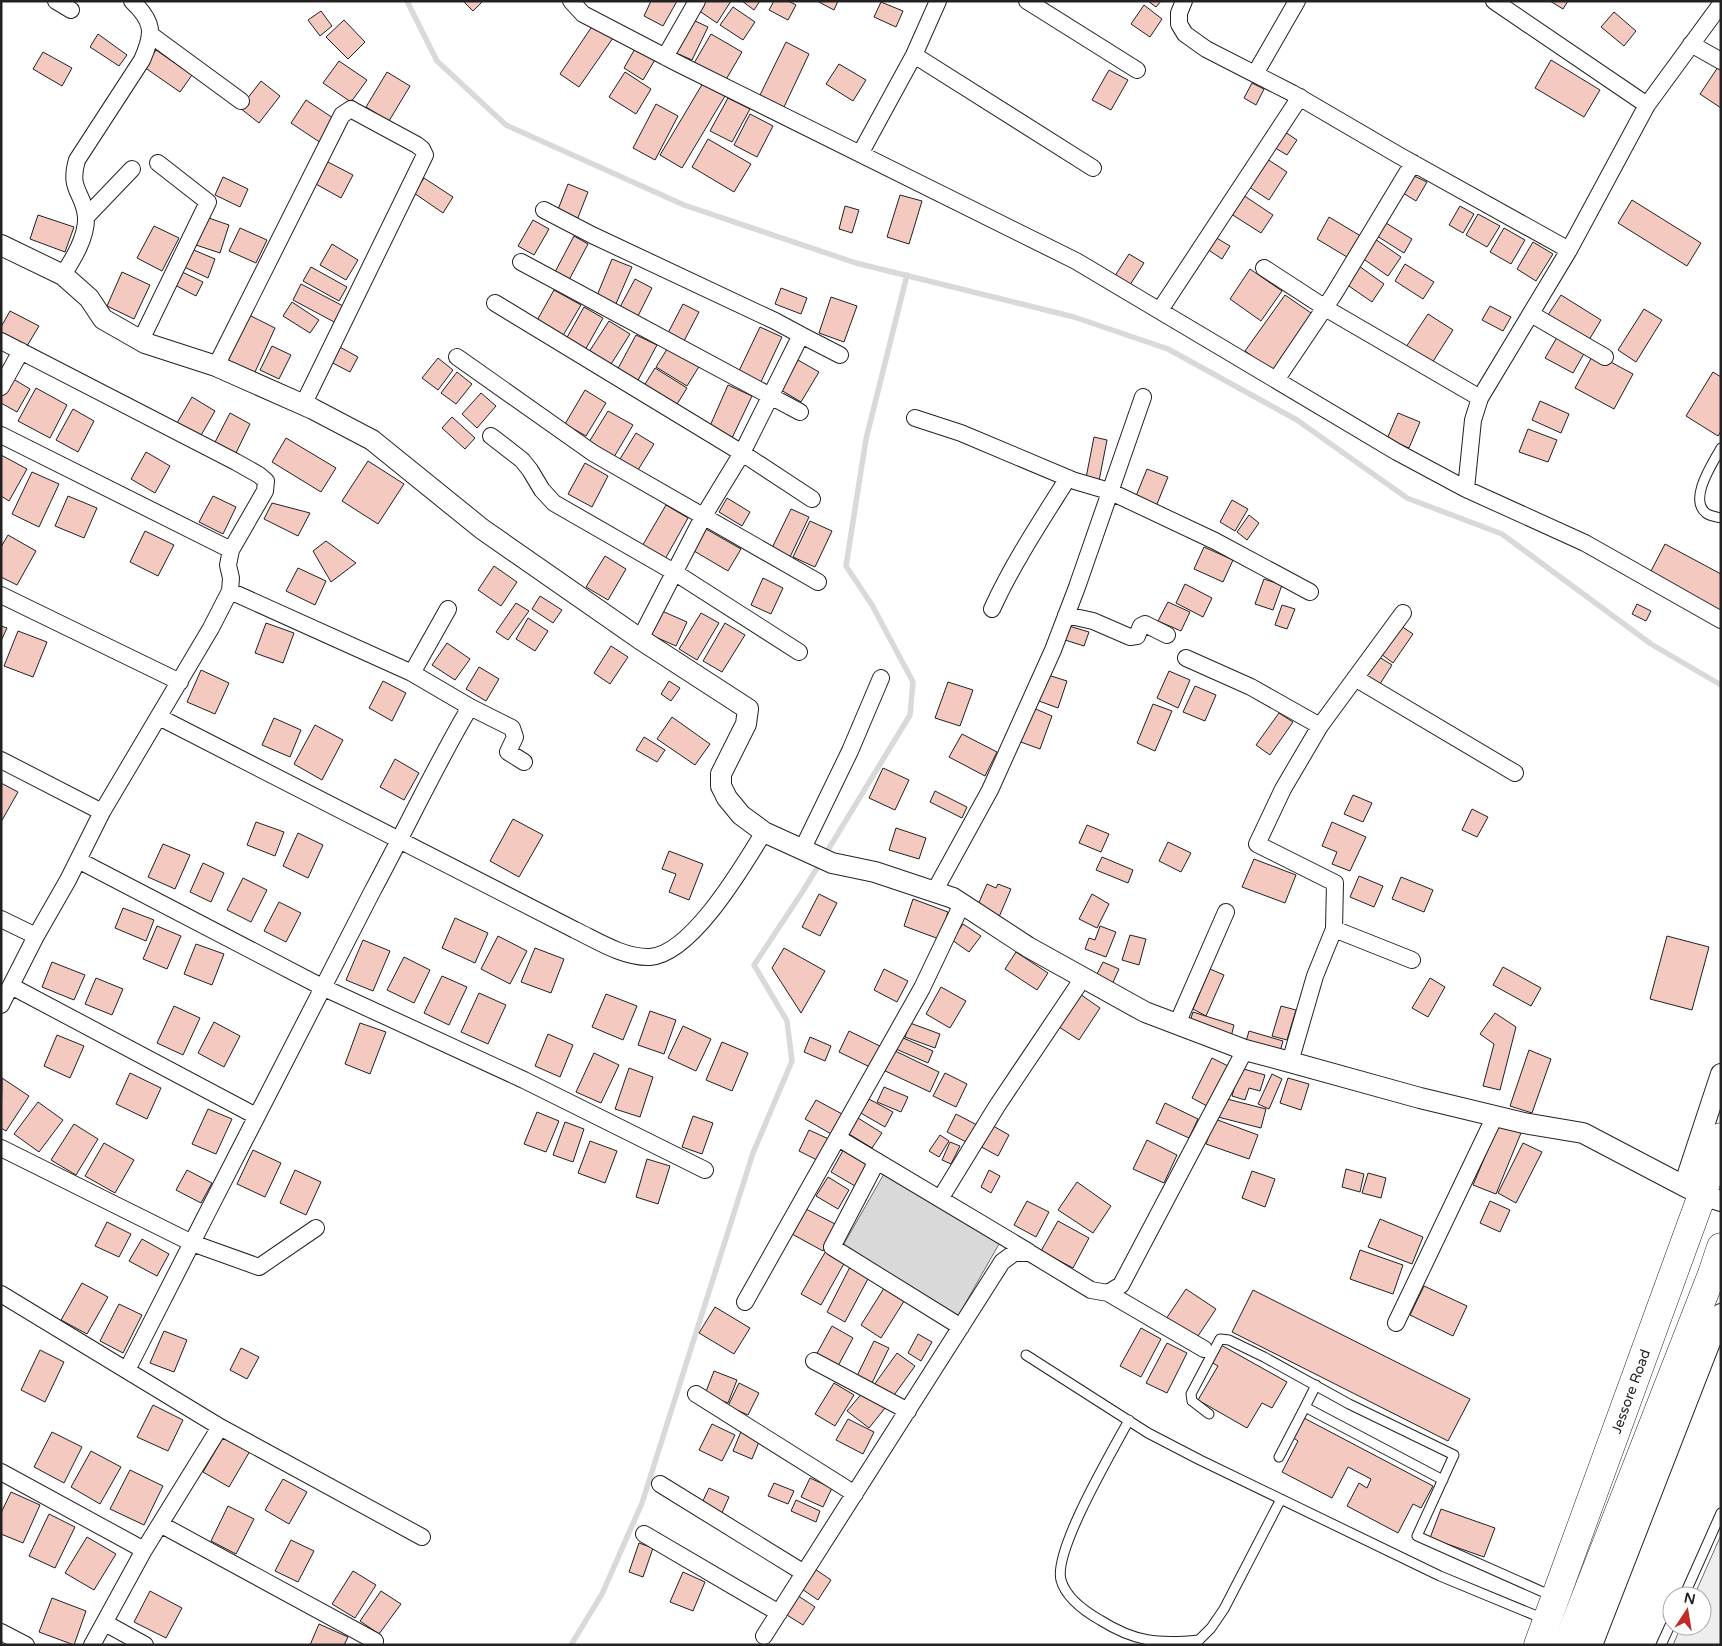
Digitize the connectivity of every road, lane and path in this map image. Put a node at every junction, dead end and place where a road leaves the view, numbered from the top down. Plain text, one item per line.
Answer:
1 (56, 1) edge
2 (132, 1) edge
3 (571, 1) edge
4 (697, 1) edge
5 (938, 1) edge
6 (1027, 1) edge
7 (1184, 1) edge
8 (1297, 1) edge
9 (1494, 2) edge
10 (1721, 4) edge
11 (70, 10) dead end
12 (151, 36) junction
13 (1691, 44) junction
14 (914, 55) junction
15 (665, 57) junction
16 (1721, 61) edge
17 (1137, 70) dead end
18 (1255, 74) junction
19 (1300, 97) junction
20 (240, 101) dead end
21 (1647, 105) junction
22 (860, 154) junction
23 (158, 163) dead end
24 (1413, 163) junction
25 (1093, 168) dead end
26 (132, 170) dead end
27 (544, 210) dead end
28 (86, 217) junction
29 (1, 246) edge
30 (1569, 250) junction
31 (521, 262) dead end
32 (1264, 268) dead end
33 (63, 275) junction
34 (495, 303) dead end
35 (1160, 310) junction
36 (1328, 310) junction
37 (1531, 314) junction
38 (801, 336) junction
39 (141, 340) junction
40 (1, 342) edge
41 (21, 351) junction
42 (840, 355) dead end
43 (457, 357) dead end
44 (1605, 357) dead end
45 (216, 366) junction
46 (1276, 380) junction
47 (1, 387) edge
48 (769, 396) junction
49 (1143, 397) dead end
50 (1480, 398) junction
51 (303, 405) junction
52 (800, 412) dead end
53 (915, 418) dead end
54 (1, 435) edge
55 (491, 436) dead end
56 (1721, 448) edge
57 (742, 453) junction
58 (1068, 478) junction
59 (1466, 489) junction
60 (1109, 492) junction
61 (812, 499) dead end
62 (704, 518) junction
63 (1721, 518) edge
64 (230, 550) junction
65 (674, 572) junction
66 (818, 582) dead end
67 (230, 592) junction
68 (1310, 592) dead end
69 (1, 595) edge
70 (992, 609) dead end
71 (448, 610) dead end
72 (1402, 613) dead end
73 (1066, 615) junction
74 (1721, 620) edge
75 (1167, 635) dead end
76 (640, 639) junction
77 (799, 652) dead end
78 (1186, 658) dead end
79 (412, 673) junction
80 (881, 678) dead end
81 (1355, 678) junction
82 (180, 682) junction
83 (470, 706) junction
84 (159, 717) junction
85 (1320, 726) junction
86 (1, 760) edge
87 (524, 762) dead end
88 (1515, 773) dead end
89 (102, 812) junction
90 (764, 832) junction
91 (400, 840) junction
92 (806, 852) junction
93 (78, 860) junction
94 (934, 892) junction
95 (962, 904) junction
96 (1226, 912) dead end
97 (1, 919) edge
98 (1334, 929) junction
99 (36, 936) junction
100 (1412, 960) dead end
101 (1083, 978) junction
102 (11, 986) junction
103 (322, 987) junction
104 (1, 1005) edge
105 (1177, 1024) junction
106 (1245, 1050) junction
107 (1290, 1062) junction
108 (1721, 1074) edge
109 (256, 1116) junction
110 (1495, 1116) junction
111 (1721, 1137) edge
112 (838, 1138) junction
113 (1, 1148) edge
114 (877, 1161) junction
115 (705, 1170) dead end
116 (1702, 1194) edge
117 (940, 1199) junction
118 (316, 1228) dead end
119 (192, 1243) junction
120 (1721, 1248) edge
121 (1030, 1253) junction
122 (1108, 1293) junction
123 (1, 1294) edge
124 (745, 1302) dead end
125 (1721, 1314) edge
126 (1396, 1323) dead end
127 (961, 1327) junction
128 (1204, 1349) dead end
129 (1026, 1355) dead end
130 (814, 1361) dead end
131 (128, 1370) junction
132 (1316, 1385) junction
133 (696, 1394) dead end
134 (1305, 1407) junction
135 (908, 1411) junction
136 (1209, 1414) dead end
137 (1128, 1420) junction
138 (220, 1427) junction
139 (1279, 1457) dead end
140 (1, 1472) edge
141 (1443, 1480) junction
142 (660, 1484) dead end
143 (855, 1494) junction
144 (1281, 1499) junction
145 (1721, 1513) edge
146 (160, 1524) junction
147 (644, 1534) dead end
148 (422, 1537) dead end
149 (144, 1550) junction
150 (804, 1573) junction
151 (1688, 1586) edge
152 (779, 1613) junction
153 (1547, 1621) edge
154 (105, 1623) junction
155 (1, 1632) edge
156 (764, 1636) dead end
157 (375, 1641) dead end
158 (26, 1645) edge
159 (92, 1645) edge
160 (145, 1645) edge
161 (1567, 1645) edge
162 (1592, 1645) edge

1 - 11 street
2 - 12 street
3 - 15 street
4 - 15 street
5 - 14 street
6 - 17 street
7 - 18 street
8 - 18 street
9 - 21 street
10 - 13 street
12 - 20 street
12 - 28 street
13 - 16 street
13 - 21 street
14 - 22 street
14 - 25 street
15 - 22 street
18 - 19 street
19 - 24 street
19 - 35 street
21 - 30 street
22 - 35 street
23 - 39 street
24 - 30 street
24 - 36 street
26 - 28 street
27 - 38 street
28 - 33 street
29 - 33 street
30 - 37 street
31 - 48 street
32 - 36 street
33 - 39 street
34 - 57 street
35 - 46 street
36 - 46 street
36 - 50 street
37 - 44 street
37 - 50 street
38 - 42 street
38 - 48 street
39 - 45 street
40 - 41 street
41 - 47 street
41 - 64 street
43 - 62 street
45 - 51 street
45 - 51 street
46 - 59 street
48 - 52 street
48 - 57 street
49 - 60 street
50 - 59 street
51 - 76 street
53 - 58 street
54 - 64 street
55 - 65 street
56 - 63 lane
57 - 61 street
57 - 62 street
58 - 60 street
58 - 70 street
59 - 74 street
60 - 68 street
60 - 73 street
62 - 65 street
62 - 66 street
64 - 67 street
65 - 76 street
65 - 77 street
67 - 79 street
67 - 82 street
69 - 82 street
71 - 79 street
72 - 81 street
73 - 75 street
73 - 94 street
76 - 90 street
78 - 85 street
79 - 83 street
80 - 92 street
81 - 85 street
81 - 88 street
82 - 84 street
83 - 87 street
83 - 91 street
84 - 89 street
84 - 91 street
85 - 98 street
86 - 89 street
89 - 93 street
90 - 91 street
90 - 92 street
91 - 103 street
92 - 94 street
93 - 99 street
93 - 103 street
94 - 95 street
95 - 101 street
95 - 112 street
96 - 105 street
97 - 99 street
98 - 100 street
98 - 107 street
99 - 102 street
101 - 105 street
101 - 117 street
102 - 104 street
102 - 109 street
103 - 109 street
103 - 115 street
105 - 106 street
106 - 107 street
106 - 122 street
107 - 110 street
108 - 116 street
109 - 119 street
110 - 116 street
110 - 126 street
111 - 116 highway, Jessore Road
112 - 114 street
112 - 124 street
113 - 119 street
114 - 117 street
114 - 127 street
116 - 153 highway, Jessore Road
117 - 121 street
118 - 119 street
119 - 131 street
120 - 161 highway
121 - 122 street
121 - 127 street
122 - 128 street
123 - 131 street
125 - 162 street
127 - 135 street
129 - 137 lane
130 - 135 street
131 - 138 street
132 - 134 lane
132 - 136 lane
132 - 141 lane
133 - 143 street
134 - 139 lane
134 - 141 lane
135 - 143 street
137 - 144 lane
137 - 144 lane
138 - 146 street
138 - 148 street
140 - 149 street
141 - 153 lane
142 - 150 street
143 - 150 street
144 - 153 lane
145 - 151 lane
146 - 149 street
146 - 157 street
147 - 152 street
149 - 154 street
150 - 152 street
152 - 156 street
154 - 159 street
154 - 160 street
155 - 158 street

